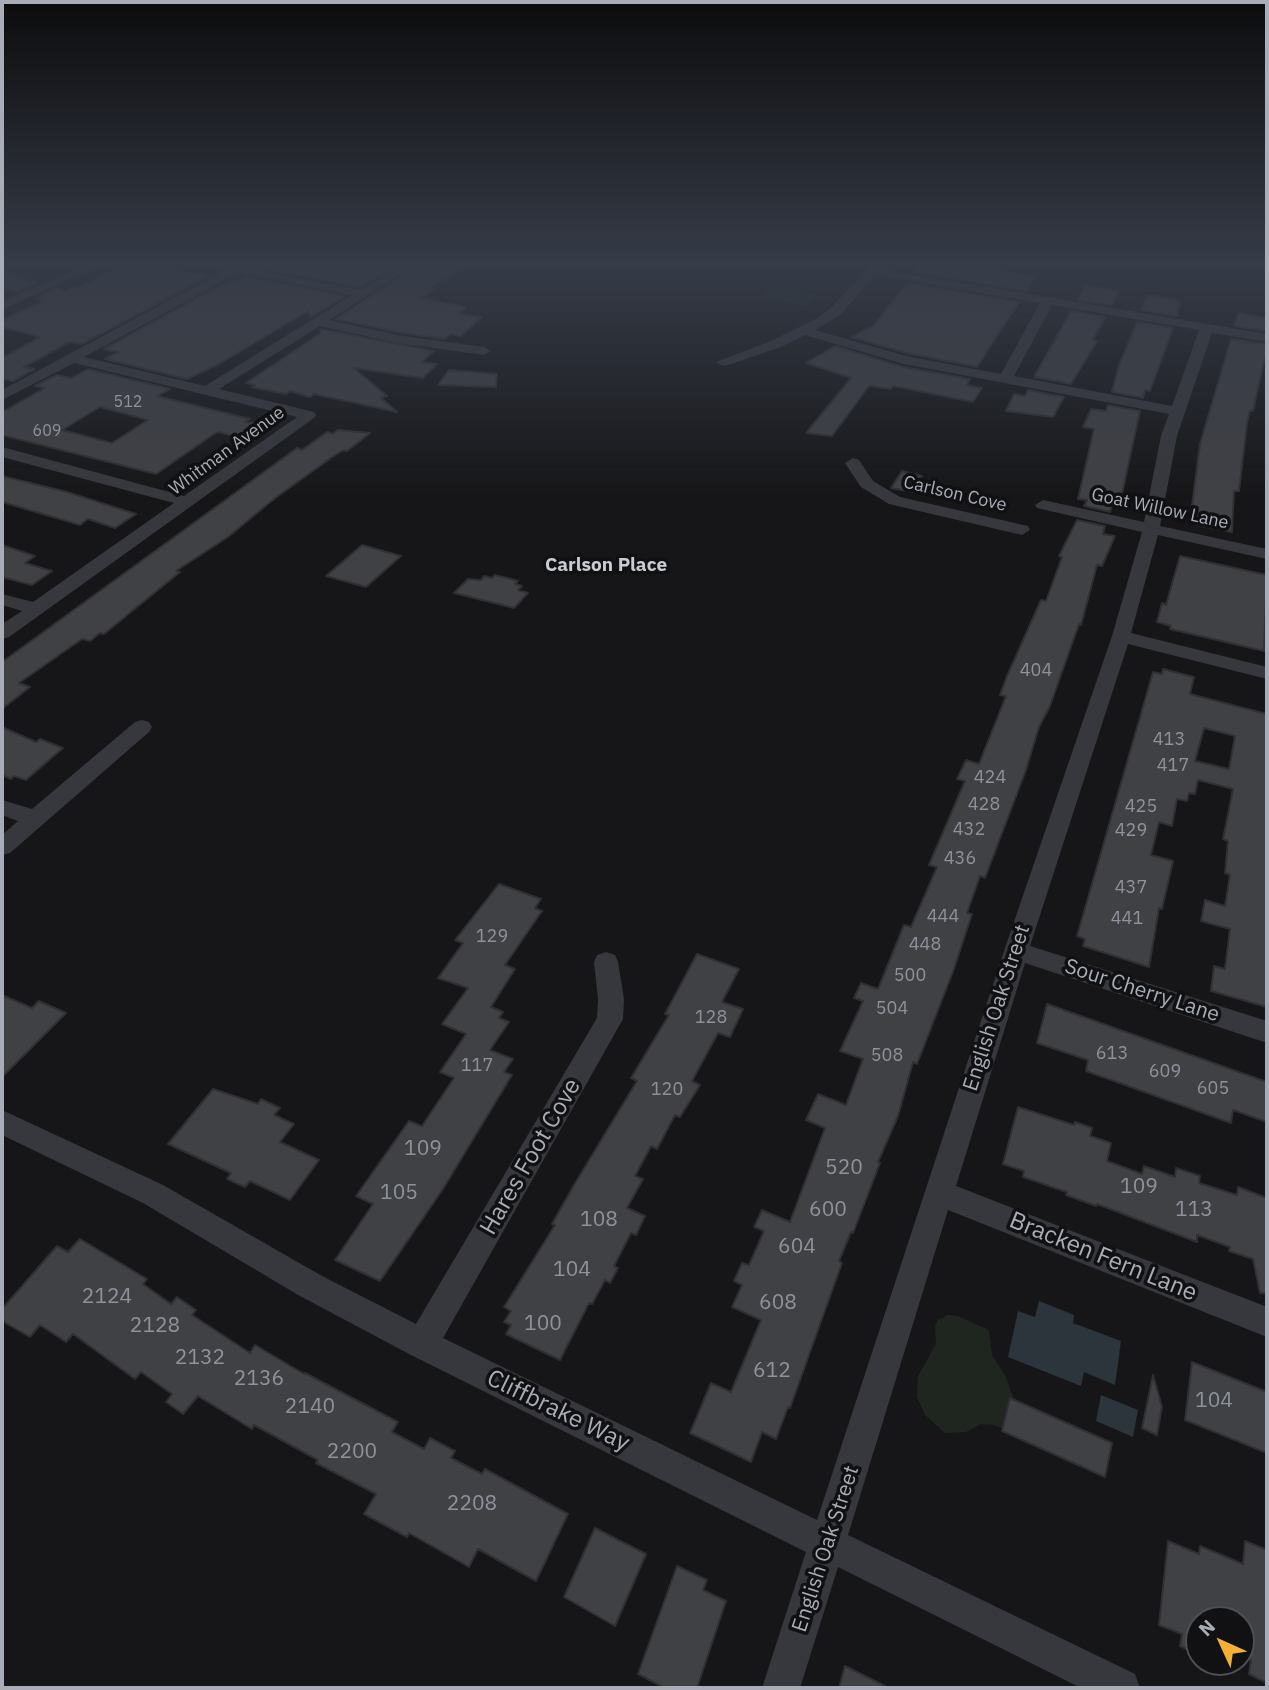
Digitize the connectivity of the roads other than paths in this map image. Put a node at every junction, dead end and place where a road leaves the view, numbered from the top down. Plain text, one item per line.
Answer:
1 (99, 343) edge
2 (285, 343) edge
3 (426, 343) edge
4 (774, 343) edge
5 (846, 343) edge
6 (1025, 343) edge
7 (1201, 343) edge
8 (484, 351) dead end
9 (71, 358) junction
10 (723, 362) dead end
11 (1005, 379) junction
12 (208, 390) junction
13 (2, 396) edge
14 (1177, 411) junction
15 (2, 452) edge
16 (853, 463) dead end
17 (188, 502) junction
18 (1043, 505) dead end
19 (1151, 529) junction
20 (1022, 530) dead end
21 (1267, 554) edge
22 (2, 599) edge
23 (36, 609) junction
24 (2, 634) edge
25 (1121, 636) junction
26 (1267, 673) edge
27 (142, 727) dead end
28 (2, 807) edge
29 (34, 819) junction
30 (2, 847) edge
31 (1016, 951) junction
32 (606, 962) dead end
33 (1267, 1032) edge
34 (2, 1122) edge
35 (938, 1192) junction
36 (1267, 1322) edge
37 (422, 1344) junction
38 (827, 1543) junction
39 (781, 1688) edge
40 (1121, 1688) edge

1 - 9 street
2 - 12 street
3 - 8 street
4 - 10 street
5 - 11 street
6 - 11 street
7 - 14 street, English Oak Street
9 - 12 street, Whitman Avenue
9 - 13 street
11 - 14 street
12 - 17 street, Whitman Avenue
14 - 19 street, English Oak Street
15 - 17 street
16 - 20 street, Carlson Cove
17 - 23 street, Whitman Avenue
18 - 19 street, Goat Willow Lane
19 - 21 street, Goat Willow Lane
19 - 25 street, English Oak Street
22 - 23 street
23 - 24 street, Whitman Avenue
25 - 26 street
25 - 31 street, English Oak Street
27 - 29 street
28 - 29 street
29 - 30 street
31 - 33 street, Sour Cherry Lane
31 - 35 street, English Oak Street
32 - 37 street, Hares Foot Cove
34 - 37 street, Cliffbrake Way
35 - 36 street, Bracken Fern Lane
35 - 38 street, English Oak Street
37 - 38 street, Cliffbrake Way
38 - 39 street, English Oak Street
38 - 40 street, Cliffbrake Way

